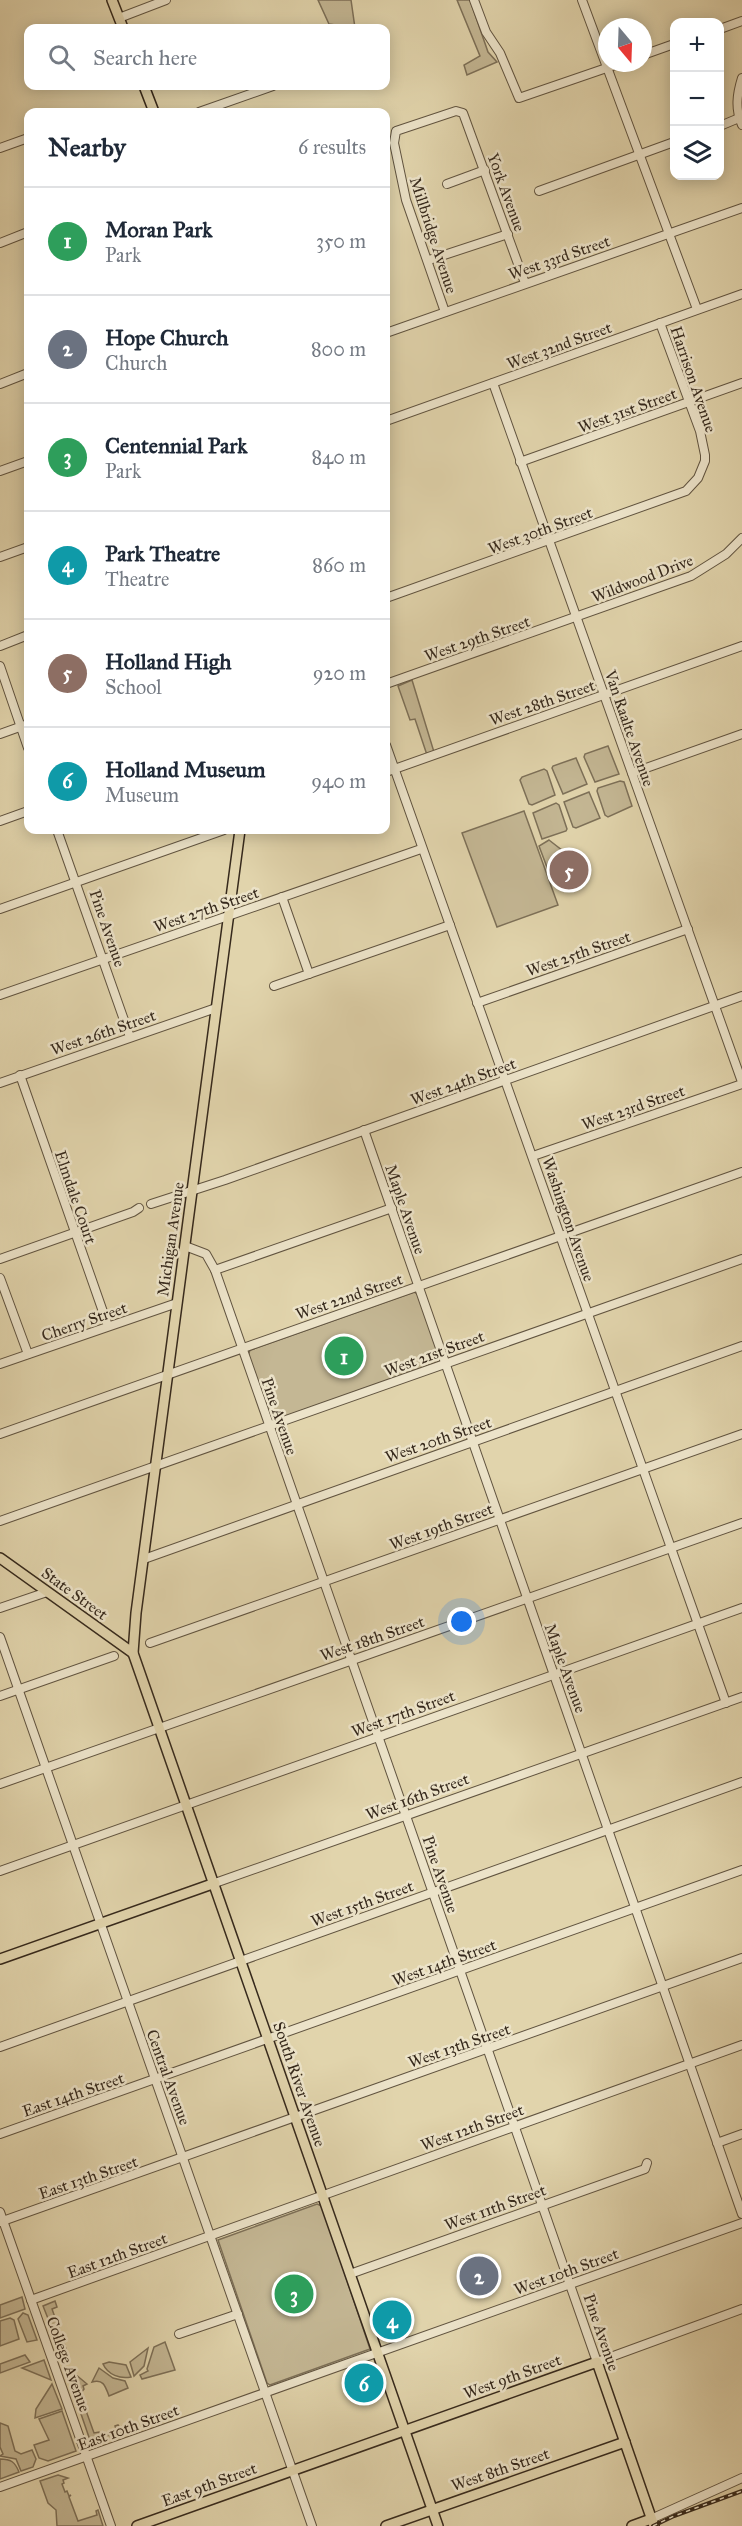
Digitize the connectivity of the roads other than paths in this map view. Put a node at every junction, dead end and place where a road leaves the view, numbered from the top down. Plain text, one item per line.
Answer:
1 (112, 0) edge
2 (166, 0) edge
3 (474, 0) edge
4 (582, 0) edge
5 (119, 18) junction
6 (742, 21) edge
7 (121, 24) edge
8 (724, 28) edge
9 (598, 44) edge
10 (670, 46) edge
11 (652, 52) edge
12 (598, 71) edge
13 (609, 72) edge
14 (742, 78) edge
15 (146, 90) edge
16 (262, 90) edge
17 (152, 108) edge
18 (210, 108) edge
19 (462, 111) joint
20 (741, 122) edge
21 (724, 125) edge
22 (24, 139) edge
23 (670, 144) edge
24 (0, 148) edge
25 (640, 154) junction
26 (485, 171) junction
27 (447, 184) dead end
28 (539, 191) dead end
29 (742, 208) edge
30 (668, 233) junction
31 (24, 234) edge
32 (508, 234) junction
33 (0, 243) edge
34 (429, 260) junction
35 (525, 283) junction
36 (742, 294) edge
37 (697, 309) junction
38 (445, 312) junction
39 (660, 323) junction
40 (390, 332) edge
41 (24, 375) edge
42 (493, 383) junction
43 (742, 383) edge
44 (0, 384) edge
45 (688, 402) junction
46 (390, 420) edge
47 (24, 462) edge
48 (520, 462) junction
49 (0, 471) edge
50 (698, 478) joint
51 (742, 538) edge
52 (549, 541) junction
53 (24, 548) edge
54 (0, 557) edge
55 (390, 597) edge
56 (577, 618) junction
57 (24, 637) edge
58 (0, 646) edge
59 (742, 646) edge
60 (0, 666) edge
61 (390, 683) edge
62 (604, 695) junction
63 (24, 723) edge
64 (24, 725) edge
65 (0, 734) edge
66 (742, 734) edge
67 (390, 771) edge
68 (632, 772) junction
69 (24, 812) edge
70 (0, 821) edge
71 (58, 834) edge
72 (213, 834) edge
73 (240, 834) edge
74 (421, 849) junction
75 (76, 882) junction
76 (282, 897) junction
77 (0, 909) edge
78 (230, 915) junction
79 (450, 925) junction
80 (688, 929) junction
81 (103, 959) junction
82 (309, 974) junction
83 (274, 986) dead end
84 (0, 995) edge
85 (742, 996) edge
86 (477, 1003) junction
87 (715, 1006) junction
88 (216, 1008) junction
89 (130, 1037) junction
90 (20, 1076) junction
91 (505, 1080) junction
92 (0, 1083) edge
93 (742, 1083) edge
94 (364, 1130) junction
95 (532, 1156) junction
96 (742, 1172) edge
97 (192, 1191) junction
98 (151, 1204) dead end
99 (139, 1208) dead end
100 (392, 1208) junction
101 (75, 1233) junction
102 (560, 1235) junction
103 (185, 1246) junction
104 (0, 1259) edge
105 (742, 1259) edge
106 (215, 1270) junction
107 (0, 1278) edge
108 (419, 1286) junction
109 (177, 1303) junction
110 (587, 1313) junction
111 (108, 1326) junction
112 (742, 1346) edge
113 (241, 1348) junction
114 (28, 1354) junction
115 (445, 1363) junction
116 (0, 1364) edge
117 (167, 1374) junction
118 (615, 1390) junction
119 (268, 1426) junction
120 (0, 1434) edge
121 (742, 1434) edge
122 (472, 1442) junction
123 (156, 1467) junction
124 (643, 1468) junction
125 (295, 1504) junction
126 (499, 1519) junction
127 (0, 1521) edge
128 (742, 1522) edge
129 (671, 1547) junction
130 (0, 1558) edge
131 (144, 1559) junction
132 (323, 1584) junction
133 (47, 1592) junction
134 (528, 1598) junction
135 (0, 1608) edge
136 (742, 1608) edge
137 (698, 1623) junction
138 (0, 1637) edge
139 (150, 1643) dead end
140 (133, 1653) junction
141 (114, 1656) dead end
142 (350, 1660) junction
143 (553, 1673) junction
144 (18, 1690) junction
145 (0, 1696) edge
146 (742, 1697) edge
147 (726, 1703) junction
148 (158, 1727) junction
149 (377, 1737) junction
150 (583, 1753) junction
151 (45, 1767) junction
152 (742, 1782) edge
153 (0, 1784) edge
154 (186, 1804) junction
155 (405, 1816) junction
156 (609, 1829) junction
157 (73, 1845) junction
158 (742, 1870) edge
159 (0, 1871) edge
160 (214, 1883) junction
161 (431, 1892) junction
162 (636, 1908) junction
163 (101, 1924) junction
164 (742, 1958) edge
165 (0, 1959) edge
166 (241, 1961) junction
167 (459, 1971) junction
168 (664, 1986) junction
169 (128, 2002) junction
170 (269, 2039) junction
171 (742, 2045) edge
172 (0, 2047) edge
173 (487, 2049) junction
174 (690, 2063) junction
175 (156, 2080) junction
176 (296, 2116) junction
177 (514, 2126) junction
178 (0, 2134) edge
179 (742, 2134) edge
180 (717, 2142) junction
181 (184, 2158) junction
182 (647, 2163) dead end
183 (323, 2195) junction
184 (541, 2205) junction
185 (0, 2212) edge
186 (742, 2214) edge
187 (2, 2221) edge
188 (742, 2223) edge
189 (211, 2236) junction
190 (350, 2274) junction
191 (570, 2284) junction
192 (31, 2300) junction
193 (742, 2309) edge
194 (238, 2314) junction
195 (179, 2334) dead end
196 (377, 2353) junction
197 (597, 2362) junction
198 (264, 2393) junction
199 (405, 2430) junction
200 (625, 2442) junction
201 (88, 2456) junction
202 (292, 2471) junction
203 (742, 2478) edge
204 (0, 2487) edge
205 (432, 2509) junction
206 (653, 2523) edge
207 (111, 2526) edge
208 (137, 2526) edge
209 (312, 2526) edge
210 (386, 2526) edge
211 (438, 2526) edge
212 (632, 2526) edge

1 - 5 main road
2 - 5 street
3 - 12 street
4 - 9 street
5 - 7 main road
6 - 8 street
10 - 11 street
13 - 25 street
14 - 20 street
15 - 17 main road
16 - 18 street
19 - 26 street, York Avenue
19 - 34 street, Millbridge Avenue
20 - 21 street
22 - 24 street
23 - 25 street
25 - 28 street
25 - 30 street
26 - 27 street
26 - 32 street, York Avenue
29 - 30 street, West 33rd Street
30 - 35 street, West 33rd Street
30 - 37 street
31 - 33 street
32 - 34 street
32 - 35 street, York Avenue
34 - 38 street, Millbridge Avenue
35 - 38 street, West 33rd Street
36 - 37 street, West 32nd Street
37 - 39 street, West 32nd Street
38 - 40 street, West 33rd Street
39 - 42 street, West 32nd Street
39 - 45 street, Harrison Avenue
41 - 44 street
42 - 46 street, West 32nd Street
42 - 48 street, Van Raalte Avenue
43 - 45 street, West 31st Street
45 - 48 street, West 31st Street
45 - 50 street, Harrison Avenue
47 - 49 street
48 - 52 street, Van Raalte Avenue
50 - 52 street, West 30th Street
51 - 56 street, Wildwood Drive
52 - 55 street, West 30th Street
52 - 56 street, Van Raalte Avenue
53 - 54 street
56 - 61 street, West 29th Street
56 - 62 street, Van Raalte Avenue
57 - 58 street
59 - 62 street, West 28th Street
60 - 63 street
62 - 67 street, West 28th Street
62 - 68 street, Van Raalte Avenue
64 - 65 street
66 - 68 street
67 - 74 street, Washington Avenue
68 - 80 street, Van Raalte Avenue
69 - 70 street
71 - 75 street, Pine Avenue
72 - 75 street
73 - 78 main road, Michigan Avenue
74 - 76 street, West 27th Street
74 - 79 street, Washington Avenue
75 - 77 street
75 - 81 street, Pine Avenue
76 - 78 street, West 27th Street
76 - 82 street
78 - 81 street, West 27th Street
78 - 88 main road, Michigan Avenue
79 - 82 street
79 - 86 street, Washington Avenue
80 - 86 street, West 25th Street
80 - 87 street, Van Raalte Avenue
81 - 84 street, West 27th Street
81 - 89 street, Pine Avenue
82 - 83 street
85 - 87 street, West 24th Street
86 - 91 street, Washington Avenue
87 - 91 street, West 24th Street
87 - 93 street, Van Raalte Avenue
88 - 89 street, West 26th Street
88 - 97 main road, Michigan Avenue
89 - 90 street, West 26th Street
90 - 92 street, West 26th Street
90 - 101 street, Elmdale Court
91 - 94 street, West 24th Street
91 - 95 street, Washington Avenue
93 - 95 street, West 23rd Street
94 - 97 street, West 24th Street
94 - 100 street, Maple Avenue
95 - 102 street, Washington Avenue
96 - 102 street, West 22nd Street
97 - 98 street, West 24th Street
97 - 103 main road, Michigan Avenue
99 - 101 street
100 - 106 street
100 - 108 street, Maple Avenue
101 - 104 street
101 - 111 street, Elmdale Court
102 - 108 street, West 22nd Street
102 - 110 street, Washington Avenue
103 - 106 street, Pine Avenue
103 - 109 main road, Michigan Avenue
105 - 110 street, West 21st Street
106 - 113 street, Pine Avenue
107 - 114 street
108 - 113 street, West 22nd Street
108 - 115 street, Maple Avenue
109 - 111 street, Cherry Street
109 - 117 main road, Michigan Avenue
110 - 115 street, West 21st Street
110 - 118 street, Washington Avenue
111 - 114 street, Cherry Street
112 - 118 street, West 20th Street
113 - 117 street, West 22nd Street
113 - 119 street, Pine Avenue
114 - 116 street, Cherry Street
115 - 119 street, West 21st Street
115 - 122 street, Maple Avenue
117 - 120 street, West 22nd Street
117 - 123 main road, Michigan Avenue
118 - 122 street, West 20th Street
118 - 124 street, Washington Avenue
119 - 123 street, West 21st Street
119 - 125 street, Pine Avenue
121 - 124 street, West 19th Street
122 - 125 street, West 20th Street
122 - 126 street, Maple Avenue
123 - 127 street, West 21st Street
123 - 131 main road, Michigan Avenue
124 - 126 street, West 19th Street
124 - 129 street, Washington Avenue
125 - 131 street, West 20th Street
125 - 132 street, Pine Avenue
126 - 132 street, West 19th Street
126 - 134 street, Maple Avenue
128 - 129 street, West 18th Street
129 - 134 street, West 18th Street
129 - 137 street, Washington Avenue
130 - 133 main road, State Street
131 - 140 main road, Michigan Avenue
132 - 139 street, West 19th Street
132 - 142 street, Pine Avenue
133 - 135 street
133 - 140 main road, State Street
134 - 142 street, West 18th Street
134 - 143 street, Maple Avenue
136 - 137 street, West 17th Street
137 - 143 street, West 17th Street
137 - 147 street, Washington Avenue
138 - 144 street, Central Avenue
140 - 148 main road, South River Avenue
141 - 144 street
142 - 148 street, West 18th Street
142 - 149 street, Pine Avenue
143 - 149 street, West 17th Street
143 - 150 street, Maple Avenue
144 - 145 street
144 - 151 street, Central Avenue
146 - 147 street, West 16th Street
147 - 150 street, West 16th Street
148 - 151 street, West 18th Street
148 - 154 main road, South River Avenue
149 - 154 street, West 17th Street
149 - 155 street, Pine Avenue
150 - 155 street, West 16th Street
150 - 156 street, Maple Avenue
151 - 153 street, West 18th Street
151 - 157 street, Central Avenue
152 - 156 street, West 15th Street
154 - 157 street, West 17th Street
154 - 160 main road, South River Avenue
155 - 160 street, West 16th Street
155 - 161 street, Pine Avenue
156 - 161 street, West 15th Street
156 - 162 street, Maple Avenue
157 - 159 street, West 17th Street
157 - 163 street, Central Avenue
158 - 162 street, West 14th Street
160 - 163 main road, West 16th Street
160 - 166 main road, South River Avenue
161 - 166 street, West 15th Street
161 - 167 street, Pine Avenue
162 - 167 street, West 14th Street
162 - 168 street, Maple Avenue
163 - 165 main road, West 16th Street
163 - 169 street, Central Avenue
164 - 168 street, West 13th Street
166 - 169 street, West 15th Street
166 - 170 main road, South River Avenue
167 - 170 street, West 14th Street
167 - 173 street, Pine Avenue
168 - 173 street, West 13th Street
168 - 174 street, Maple Avenue
169 - 172 street, West 15th Street
169 - 175 street, Central Avenue
170 - 175 street, West 14th Street
170 - 176 main road, South River Avenue
171 - 174 street, West 12th Street
173 - 176 street, West 13th Street
173 - 177 street, Pine Avenue
174 - 177 street, West 12th Street
174 - 180 street, Maple Avenue
175 - 178 street, East 14th Street
175 - 181 street, Central Avenue
176 - 181 street, West 13th Street
176 - 183 main road, South River Avenue
177 - 183 street, West 12th Street
177 - 184 street, Pine Avenue
179 - 180 street
180 - 186 street, Maple Avenue
181 - 187 street, East 13th Street
181 - 189 street, Central Avenue
182 - 184 street, West 11th Street
183 - 189 street, West 12th Street
183 - 190 main road, South River Avenue
184 - 190 street, West 11th Street
184 - 191 street, Pine Avenue
185 - 187 street, College Avenue
187 - 192 street, College Avenue
188 - 191 street, West 10th Street
189 - 192 street, East 12th Street
189 - 194 street, Central Avenue
190 - 196 main road, South River Avenue
191 - 196 street, West 10th Street
191 - 197 street, Pine Avenue
192 - 201 street, College Avenue
193 - 197 street, West 9th Street
194 - 195 street
194 - 198 street, Central Avenue
196 - 198 street, West 10th Street
196 - 199 main road, South River Avenue
197 - 199 main road, West 9th Street
197 - 200 main road, Pine Avenue
198 - 201 street, East 10th Street
198 - 202 street, Central Avenue
199 - 202 main road, West 9th Street
199 - 205 main road, South River Avenue
200 - 205 main road, West 8th Street
200 - 206 main road, Pine Avenue
201 - 204 street, East 10th Street
201 - 207 street, College Avenue
202 - 208 main road, East 9th Street
202 - 209 street, Central Avenue
203 - 206 street
205 - 210 main road, West 8th Street
205 - 211 main road, South River Avenue
206 - 212 main road

